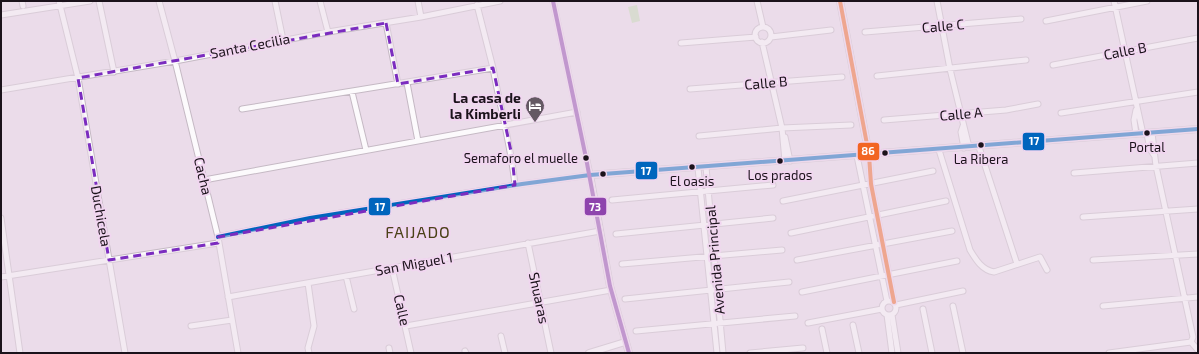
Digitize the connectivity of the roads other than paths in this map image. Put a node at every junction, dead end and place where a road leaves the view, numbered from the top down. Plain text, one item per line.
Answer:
1 (90, 1) edge
2 (99, 1) edge
3 (159, 1) edge
4 (275, 1) edge
5 (320, 1) edge
6 (418, 1) edge
7 (500, 1) edge
8 (553, 1) edge
9 (757, 1) edge
10 (840, 1) edge
11 (937, 1) edge
12 (1147, 1) edge
13 (59, 3) edge
14 (469, 4) edge
15 (1115, 4) edge
16 (477, 5) junction
17 (1, 15) edge
18 (421, 17) junction
19 (1021, 19) dead end
20 (1046, 21) dead end
21 (386, 23) junction
22 (943, 26) junction
23 (763, 27) junction
24 (831, 30) dead end
25 (328, 32) junction
26 (865, 32) dead end
27 (756, 36) junction
28 (771, 37) junction
29 (1198, 38) edge
30 (283, 40) junction
31 (762, 42) junction
32 (681, 43) dead end
33 (1124, 51) junction
34 (1026, 60) dead end
35 (175, 61) junction
36 (1053, 65) dead end
37 (493, 68) junction
38 (950, 69) junction
39 (114, 72) junction
40 (877, 76) dead end
41 (842, 77) dead end
42 (78, 78) junction
43 (407, 83) junction
44 (773, 83) junction
45 (398, 84) junction
46 (690, 89) dead end
47 (1, 90) edge
48 (352, 92) junction
49 (1198, 92) edge
50 (1135, 100) junction
51 (1038, 104) dead end
52 (242, 109) dead end
53 (577, 112) junction
54 (1061, 113) dead end
55 (960, 114) junction
56 (884, 120) dead end
57 (504, 125) junction
58 (851, 125) dead end
59 (782, 128) junction
60 (1198, 130) edge
61 (1144, 134) junction
62 (699, 136) dead end
63 (418, 141) junction
64 (979, 147) junction
65 (967, 148) junction
66 (366, 150) junction
67 (939, 150) junction
68 (869, 155) junction
69 (857, 156) junction
70 (788, 161) junction
71 (1198, 163) edge
72 (1156, 166) junction
73 (698, 168) junction
74 (706, 168) junction
75 (933, 171) dead end
76 (1074, 173) dead end
77 (590, 175) junction
78 (204, 180) junction
79 (871, 184) junction
80 (515, 185) junction
81 (773, 185) dead end
82 (863, 185) junction
83 (709, 191) junction
84 (701, 192) junction
85 (612, 200) dead end
86 (783, 201) dead end
87 (946, 201) dead end
88 (1198, 209) edge
89 (1165, 211) junction
90 (877, 215) junction
91 (870, 217) junction
92 (1083, 217) dead end
93 (1, 218) edge
94 (773, 218) dead end
95 (712, 224) junction
96 (705, 225) junction
97 (600, 231) junction
98 (952, 231) dead end
99 (791, 233) dead end
100 (616, 234) dead end
101 (218, 240) junction
102 (528, 243) junction
103 (883, 244) junction
104 (876, 245) junction
105 (782, 250) dead end
106 (1198, 254) edge
107 (1176, 255) junction
108 (715, 256) junction
109 (708, 257) junction
110 (109, 260) junction
111 (797, 260) dead end
112 (1093, 260) dead end
113 (957, 261) dead end
114 (622, 264) dead end
115 (1017, 264) junction
116 (392, 268) junction
117 (1047, 270) dead end
118 (889, 274) junction
119 (10, 275) junction
120 (346, 276) junction
121 (882, 276) junction
122 (1, 277) edge
123 (789, 282) dead end
124 (308, 283) junction
125 (610, 290) junction
126 (711, 290) junction
127 (718, 290) junction
128 (964, 291) dead end
129 (802, 292) dead end
130 (228, 297) junction
131 (1185, 297) junction
132 (1198, 297) edge
133 (625, 299) dead end
134 (887, 301) junction
135 (540, 303) junction
136 (895, 304) junction
137 (953, 306) dead end
138 (1103, 306) dead end
139 (882, 309) junction
140 (923, 309) dead end
141 (354, 310) dead end
142 (889, 315) junction
143 (795, 316) dead end
144 (232, 320) junction
145 (714, 323) junction
146 (720, 323) junction
147 (808, 323) dead end
148 (853, 325) dead end
149 (191, 326) dead end
150 (406, 326) junction
151 (822, 329) dead end
152 (636, 331) dead end
153 (501, 336) dead end
154 (1194, 339) edge
155 (625, 342) junction
156 (803, 348) dead end
157 (1198, 350) edge
158 (898, 352) edge
159 (20, 353) edge
160 (125, 353) edge
161 (238, 353) edge
162 (309, 353) edge
163 (411, 353) edge
164 (505, 353) edge
165 (551, 353) edge
166 (589, 353) edge
167 (629, 353) edge
168 (717, 353) edge
169 (723, 353) edge
170 (750, 353) edge
171 (827, 353) edge
172 (859, 353) edge
173 (892, 353) edge
174 (932, 353) edge
175 (963, 353) edge
176 (1109, 353) edge

1 - 13 street
2 - 39 street
3 - 35 street, Cacha
4 - 30 street
5 - 25 street
6 - 18 street
7 - 16 street, Santa Cecilia
8 - 53 street
9 - 23 street
10 - 68 street
11 - 22 street
12 - 15 street
13 - 17 street
13 - 42 street, Duchicela
14 - 16 street, Santa Cecilia
14 - 18 street, Santa Cecilia
15 - 20 street
15 - 33 street
16 - 37 street
18 - 21 street, Santa Cecilia
19 - 22 street, Calle C
21 - 25 street, Santa Cecilia
21 - 45 street
22 - 26 street, Calle C
22 - 38 street
23 - 27 street
23 - 28 street
24 - 28 street
25 - 30 street, Santa Cecilia
27 - 31 street
27 - 32 street
28 - 31 street
29 - 33 street, Calle B
30 - 35 street, Santa Cecilia
31 - 44 street
33 - 36 street, Calle B
33 - 50 street
34 - 38 street
35 - 39 street, Santa Cecilia
35 - 78 street, Cacha
37 - 43 street
37 - 57 street
38 - 40 street
38 - 55 street
39 - 42 street, Santa Cecilia
41 - 44 street, Calle B
42 - 47 street, Santa Cecilia
42 - 110 street, Duchicela
43 - 45 street
43 - 63 street
44 - 46 street, Calle B
44 - 59 street
45 - 48 street
48 - 52 street
48 - 66 street
49 - 50 street
50 - 54 street
50 - 61 street
51 - 55 street, Calle A
53 - 57 street
53 - 77 street
55 - 56 street, Calle A
55 - 65 street
57 - 63 street
57 - 80 street
58 - 59 street
59 - 62 street
59 - 70 street
60 - 61 street
61 - 64 street
61 - 72 street
63 - 66 street
64 - 65 street
64 - 115 street
65 - 67 street
66 - 78 street
67 - 68 street
67 - 115 street
68 - 69 street
68 - 79 street
69 - 70 street
69 - 82 street
70 - 74 street
71 - 72 street
72 - 76 street
72 - 89 street
73 - 74 street
73 - 77 street
73 - 84 street, Avenida Principal
74 - 83 street, Avenida Principal
75 - 79 street
77 - 80 street
77 - 97 street
78 - 101 street, Cacha
79 - 82 street
79 - 90 street
80 - 101 street
81 - 83 street
82 - 86 street
82 - 91 street
83 - 84 street
83 - 95 street, Avenida Principal
84 - 85 street
84 - 96 street, Avenida Principal
87 - 90 street
88 - 89 street
89 - 92 street
89 - 107 street
90 - 91 street
90 - 103 street
91 - 99 street
91 - 104 street
93 - 119 street
94 - 95 street
95 - 96 street
95 - 108 street, Avenida Principal
96 - 100 street
96 - 109 street, Avenida Principal
97 - 102 street, San Miguel 1
97 - 125 street
98 - 103 street
101 - 110 street
101 - 130 street, Cacha
102 - 116 street, San Miguel 1
102 - 135 street, Shuaras
103 - 104 street
103 - 118 street
104 - 111 street
104 - 121 street
105 - 108 street
106 - 107 street
107 - 112 street
107 - 131 street
108 - 109 street
108 - 127 street, Avenida Principal
109 - 114 street
109 - 126 street, Avenida Principal
110 - 119 street
110 - 160 street, Duchicela
113 - 118 street
115 - 117 street
116 - 120 street, San Miguel 1
116 - 150 street, Calle
118 - 121 street
118 - 136 street
119 - 122 street
119 - 159 street
120 - 124 street, San Miguel 1
120 - 141 street
121 - 129 street
121 - 134 street
123 - 127 street
124 - 130 street, San Miguel 1
124 - 162 street
125 - 135 street
125 - 155 street
126 - 127 street
126 - 133 street
126 - 145 street, Avenida Principal
127 - 146 street, Avenida Principal
128 - 136 street
130 - 144 street, Cacha
131 - 132 street
131 - 138 street
131 - 154 street
134 - 136 street
134 - 139 street
135 - 150 street
135 - 165 street, Shuaras
136 - 142 street
137 - 175 street
139 - 142 street
139 - 147 street
140 - 174 street
142 - 158 street
142 - 173 street
143 - 146 street
144 - 149 street
144 - 161 street, Cacha
145 - 146 street
145 - 152 street
145 - 168 street, Avenida Principal
146 - 169 street, Avenida Principal
148 - 172 street
150 - 163 street, Calle
151 - 171 street
153 - 164 street
154 - 157 street
154 - 176 street
155 - 166 street
155 - 167 street
156 - 170 street
158 - 173 street

